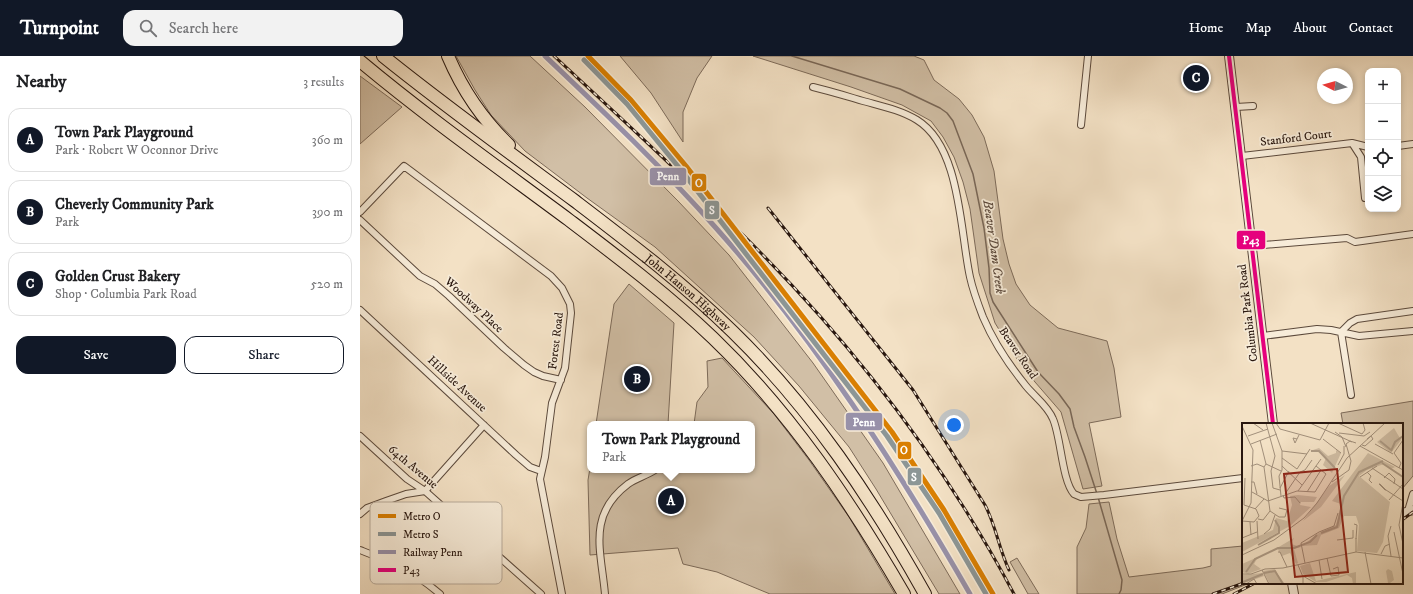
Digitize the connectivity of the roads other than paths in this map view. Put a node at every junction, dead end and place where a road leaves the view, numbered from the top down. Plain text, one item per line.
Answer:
1 (383, 56) edge
2 (448, 56) edge
3 (1088, 56) edge
4 (1229, 56) edge
5 (360, 61) edge
6 (360, 69) edge
7 (813, 86) dead end
8 (1253, 106) dead end
9 (1236, 107) junction
10 (423, 111) junction
11 (1081, 125) dead end
12 (1352, 143) junction
13 (1413, 144) edge
14 (1365, 146) edge
15 (1401, 146) edge
16 (1242, 156) junction
17 (555, 187) junction
18 (1365, 198) dead end
19 (360, 212) edge
20 (360, 220) edge
21 (1413, 234) edge
22 (1252, 246) junction
23 (360, 310) edge
24 (1413, 311) edge
25 (1413, 331) edge
26 (1341, 332) junction
27 (1263, 336) junction
28 (561, 380) junction
29 (1351, 395) dead end
30 (1273, 423) edge
31 (484, 425) junction
32 (360, 436) edge
33 (541, 471) junction
34 (649, 473) edge
35 (1242, 478) edge
36 (425, 492) junction
37 (1413, 494) edge
38 (383, 502) edge
39 (436, 502) edge
40 (370, 507) edge
41 (1408, 512) edge
42 (360, 514) edge
43 (360, 550) edge
44 (370, 553) edge
45 (502, 560) edge
46 (428, 584) edge
47 (1292, 584) edge
48 (440, 594) edge
49 (541, 594) edge
50 (562, 594) edge
51 (605, 594) edge
52 (904, 594) edge
53 (925, 594) edge
54 (1294, 594) edge

1 - 17 highway, John Hanson Highway
2 - 17 highway
3 - 11 street
4 - 9 street, Columbia Park Road
5 - 10 highway, John Hanson Highway
6 - 10 highway
7 - 35 street, Beaver Road
8 - 9 street
9 - 16 street, Columbia Park Road
10 - 52 highway, John Hanson Highway
12 - 14 street
12 - 16 street, Stanford Court
12 - 18 street
13 - 15 street
16 - 22 street, Columbia Park Road
17 - 53 highway, John Hanson Highway
19 - 28 street, Forest Road
20 - 28 street, Woodway Place
21 - 22 street
22 - 27 street, Columbia Park Road
23 - 31 street, Hillside Avenue
24 - 26 street
25 - 26 street
26 - 27 street
26 - 29 street
27 - 30 street, Columbia Park Road
28 - 33 street, Forest Road
31 - 33 street, Hillside Avenue
31 - 36 street
32 - 36 street, 64th Avenue
33 - 50 street, Forest Road
34 - 51 street
36 - 38 street
36 - 39 street, 64th Avenue
37 - 41 street
40 - 42 street
43 - 44 street
45 - 49 street, 64th Avenue
46 - 48 street
47 - 54 street

